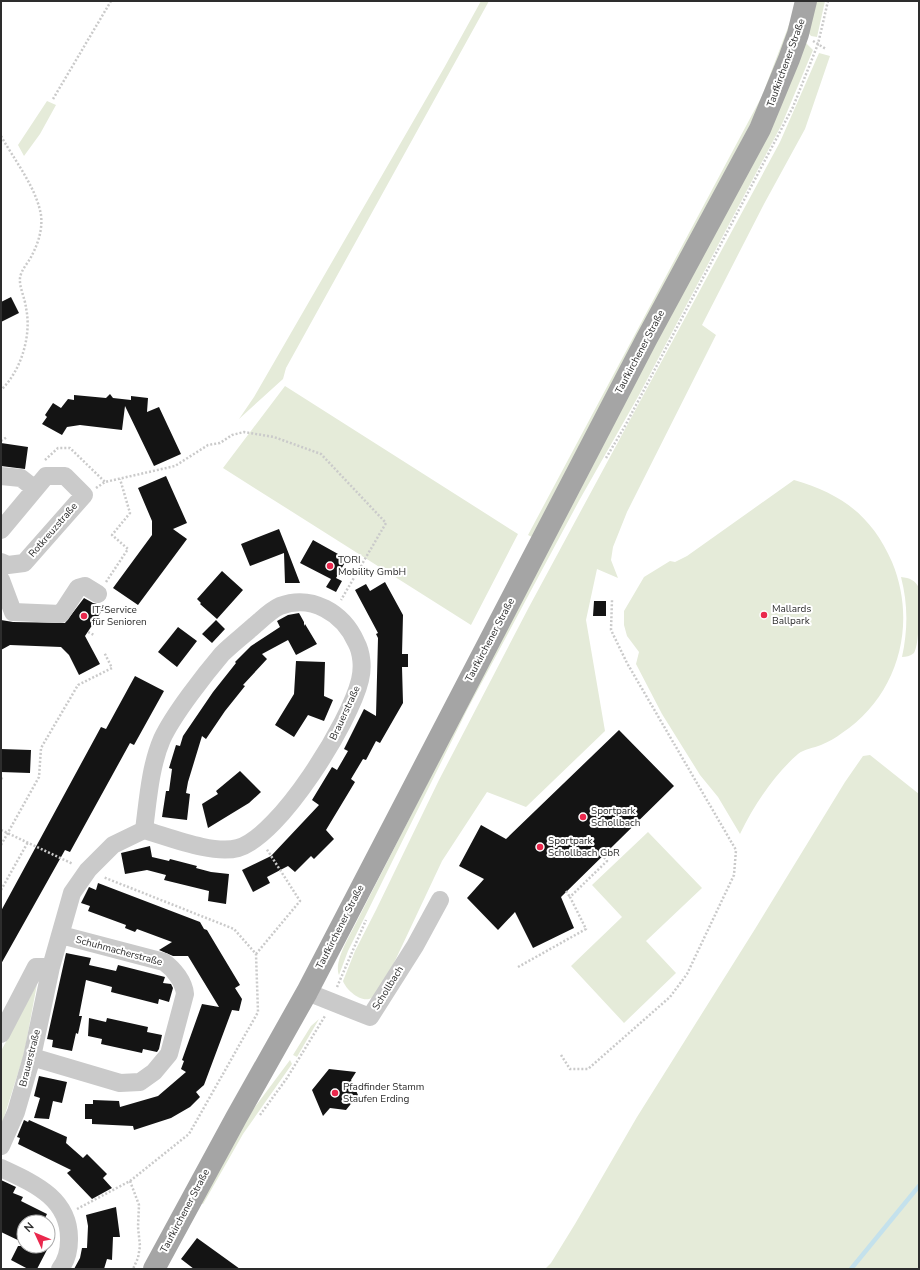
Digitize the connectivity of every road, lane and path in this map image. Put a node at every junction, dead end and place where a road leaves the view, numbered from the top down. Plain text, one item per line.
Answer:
1 (112, 1) edge
2 (806, 1) edge
3 (53, 99) dead end
4 (1, 136) edge
5 (1, 390) edge
6 (7, 437) dead end
7 (1, 441) edge
8 (43, 462) dead end
9 (1, 476) edge
10 (120, 479) junction
11 (105, 482) junction
12 (35, 489) junction
13 (84, 495) junction
14 (1, 530) edge
15 (1, 562) edge
16 (1, 580) edge
17 (98, 594) joint
18 (612, 600) dead end
19 (333, 613) junction
20 (88, 632) dead end
21 (94, 636) dead end
22 (104, 652) dead end
23 (1, 830) edge
24 (144, 830) junction
25 (8, 833) junction
26 (259, 836) junction
27 (28, 842) junction
28 (1, 846) edge
29 (603, 856) dead end
30 (88, 870) junction
31 (1, 890) edge
32 (566, 892) dead end
33 (570, 897) junction
34 (440, 900) dead end
35 (61, 935) junction
36 (256, 954) junction
37 (51, 967) junction
38 (518, 967) dead end
39 (307, 992) junction
40 (1, 1034) edge
41 (561, 1055) dead end
42 (32, 1057) junction
43 (1, 1146) edge
44 (1, 1168) edge
45 (130, 1182) junction
46 (65, 1215) junction
47 (60, 1269) edge
48 (139, 1269) edge

1 - 3 path
2 - 39 main road, Taufkirchener Straße
4 - 5 path
6 - 7 path
8 - 11 path
9 - 12 street
10 - 11 path
10 - 17 path
10 - 19 path
11 - 13 path
12 - 13 street, Rotkreuzstraße
12 - 14 street, Rotkreuzstraße
13 - 15 street, Rotkreuzstraße
16 - 17 street
18 - 41 path
19 - 24 street, Brauerstraße
19 - 26 street, Brauerstraße
20 - 21 path
22 - 25 path
23 - 25 path
24 - 26 street, Brauerstraße
24 - 30 street, Brauerstraße
25 - 27 path
25 - 28 path
26 - 36 path
27 - 30 path
27 - 31 path
29 - 33 path
30 - 35 street, Brauerstraße
30 - 36 path
32 - 33 path
33 - 38 path
34 - 39 street, Schollbach
35 - 37 street, Brauerstraße
35 - 42 street, Schuhmacherstraße
36 - 45 path
37 - 40 street
37 - 42 street, Brauerstraße
39 - 48 main road, Taufkirchener Straße
42 - 43 street, Brauerstraße
44 - 46 street
45 - 46 path
45 - 48 path
46 - 47 street

